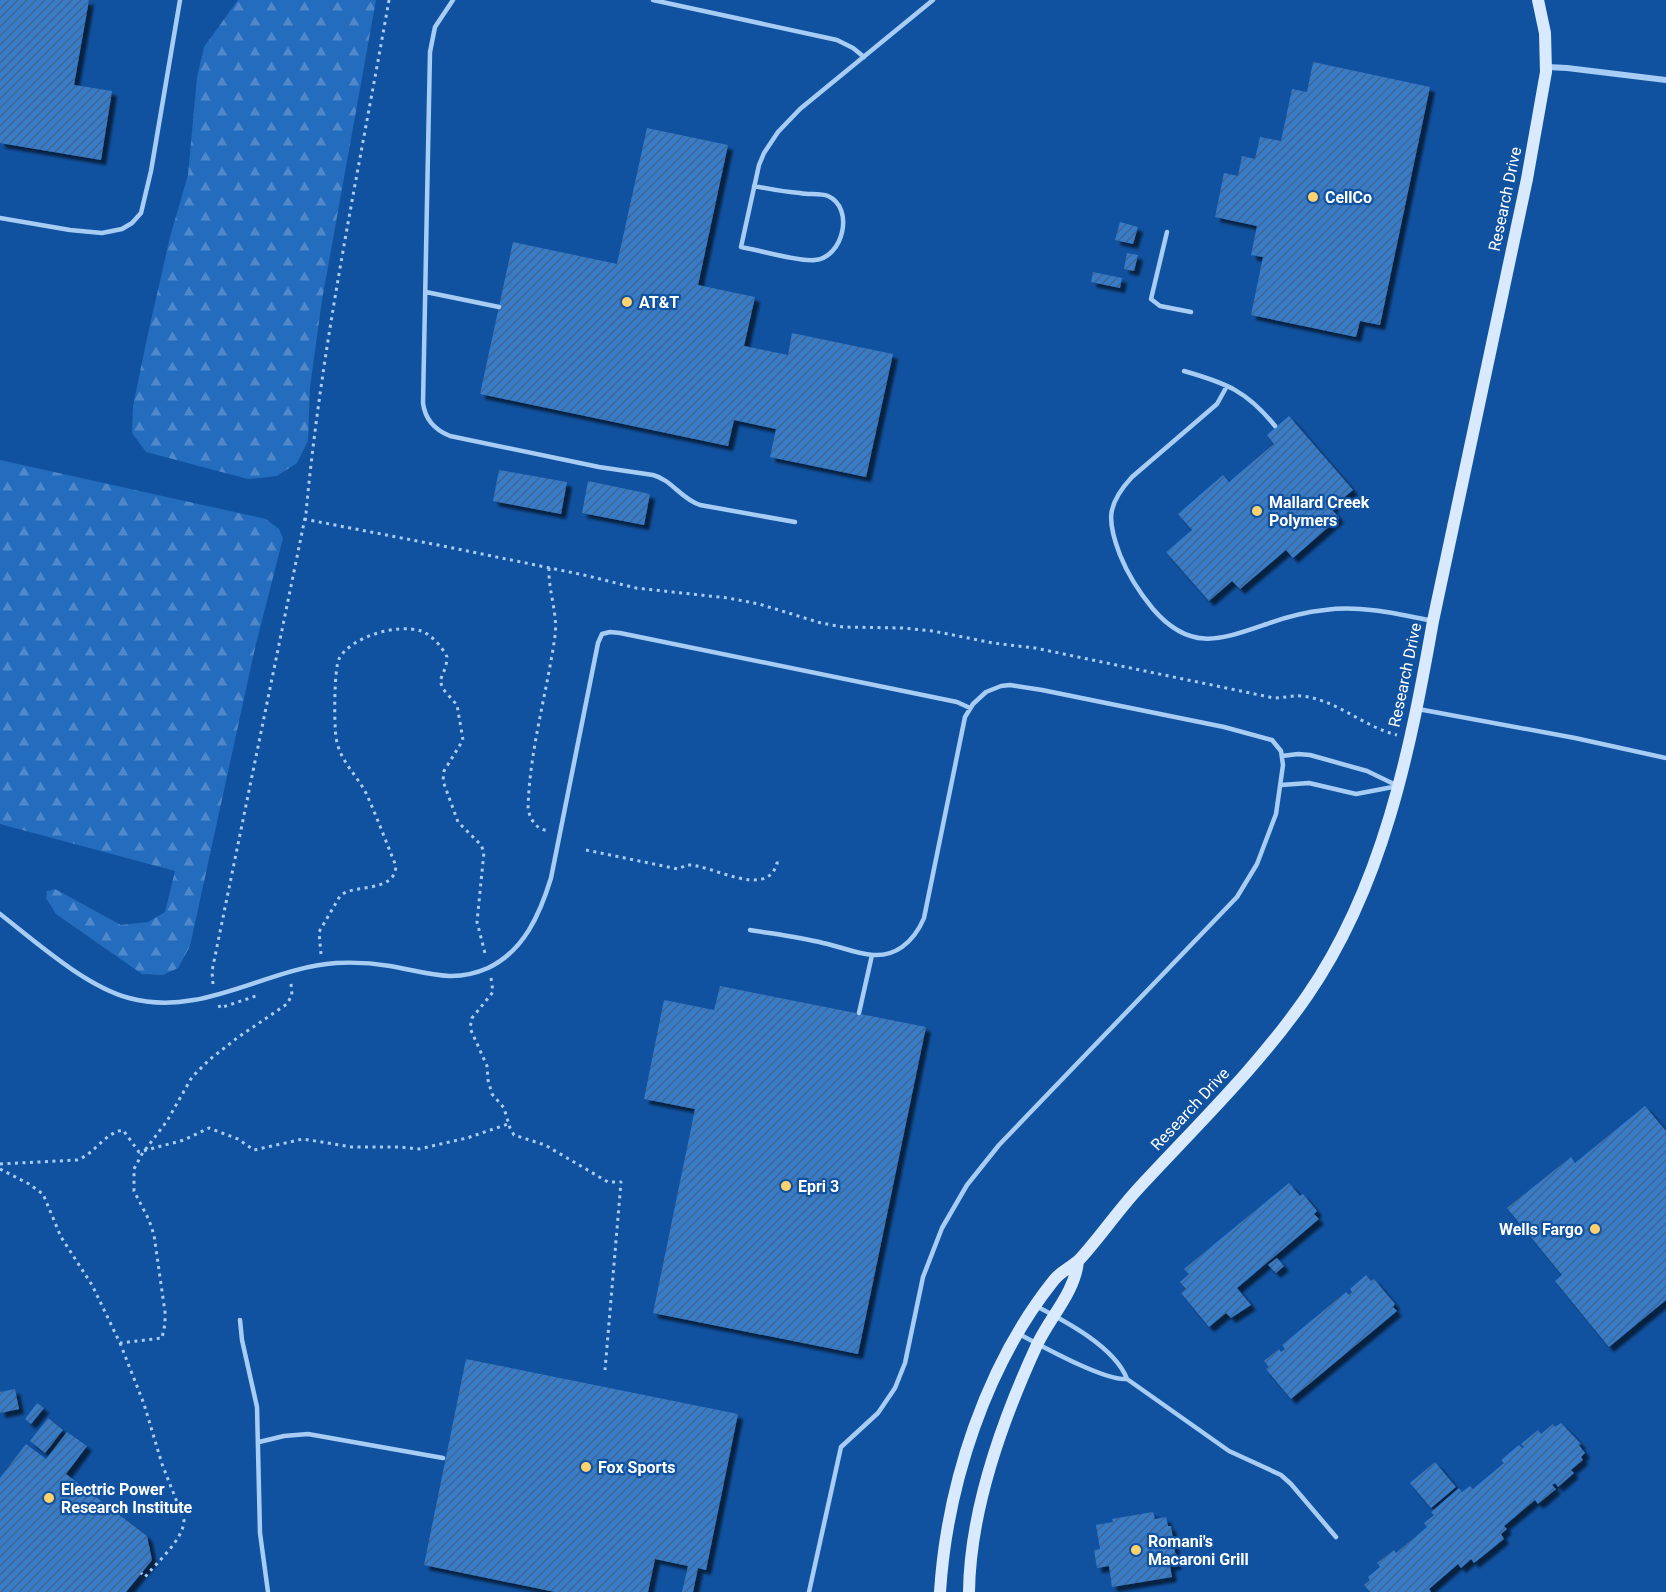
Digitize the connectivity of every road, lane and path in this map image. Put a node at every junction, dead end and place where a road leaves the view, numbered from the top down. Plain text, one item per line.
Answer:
1 (180, 0) edge
2 (389, 0) edge
3 (453, 0) edge
4 (653, 0) edge
5 (933, 0) edge
6 (1538, 0) edge
7 (864, 57) junction
8 (1547, 67) junction
9 (1666, 80) edge
10 (754, 186) junction
11 (0, 218) edge
12 (1167, 232) dead end
13 (426, 292) junction
14 (499, 307) dead end
15 (1191, 312) dead end
16 (1184, 371) dead end
17 (1227, 386) junction
18 (1275, 426) dead end
19 (304, 519) junction
20 (795, 522) dead end
21 (549, 568) junction
22 (1433, 621) junction
23 (970, 708) junction
24 (1416, 708) junction
25 (1409, 738) junction
26 (1282, 756) junction
27 (1666, 758) edge
28 (1281, 785) junction
29 (1398, 786) junction
30 (560, 832) junction
31 (586, 850) dead end
32 (779, 863) dead end
33 (0, 914) edge
34 (750, 930) dead end
35 (872, 955) junction
36 (321, 956) dead end
37 (486, 956) dead end
38 (491, 979) dead end
39 (214, 987) dead end
40 (283, 987) dead end
41 (264, 993) dead end
42 (219, 1006) dead end
43 (859, 1013) dead end
44 (509, 1124) junction
45 (145, 1150) junction
46 (0, 1164) edge
47 (0, 1169) edge
48 (1078, 1261) junction
49 (1036, 1306) junction
50 (1053, 1315) junction
51 (240, 1320) dead end
52 (1018, 1334) junction
53 (120, 1343) junction
54 (1038, 1344) junction
55 (604, 1370) dead end
56 (1127, 1379) junction
57 (259, 1442) junction
58 (443, 1458) dead end
59 (1336, 1537) dead end
60 (141, 1573) dead end
61 (268, 1592) edge
62 (809, 1592) edge
63 (940, 1592) edge
64 (969, 1592) edge

1 - 11 lane
2 - 19 path
3 - 13 lane
4 - 7 lane
5 - 7 lane
6 - 8 street, Research Drive
7 - 10 lane
8 - 9 street
8 - 22 street, Research Drive
10 - 10 lane
12 - 15 lane
13 - 14 lane
13 - 20 lane
16 - 17 lane
17 - 18 lane
17 - 22 lane
19 - 21 path
19 - 39 path
21 - 25 path
21 - 30 path
22 - 24 street, Research Drive
23 - 26 lane
23 - 30 lane
23 - 35 lane
24 - 25 street, Research Drive
24 - 27 lane
25 - 29 street, Research Drive
26 - 28 lane
26 - 29 lane
28 - 29 lane
28 - 62 lane
29 - 48 street, Research Drive
30 - 33 lane
31 - 32 path
34 - 35 lane
35 - 43 lane
36 - 37 path
38 - 44 path
40 - 45 path
41 - 42 path
44 - 45 path
44 - 55 path
45 - 46 path
45 - 53 path
47 - 53 path
48 - 49 street, Research Drive
48 - 50 street, Research Drive
49 - 50 lane
49 - 52 street, Research Drive
50 - 54 street, Research Drive
50 - 56 lane
51 - 57 lane
52 - 54 lane
52 - 63 street, Research Drive
53 - 60 path
54 - 56 lane
54 - 64 street, Research Drive
56 - 59 lane
57 - 58 lane
57 - 61 lane

